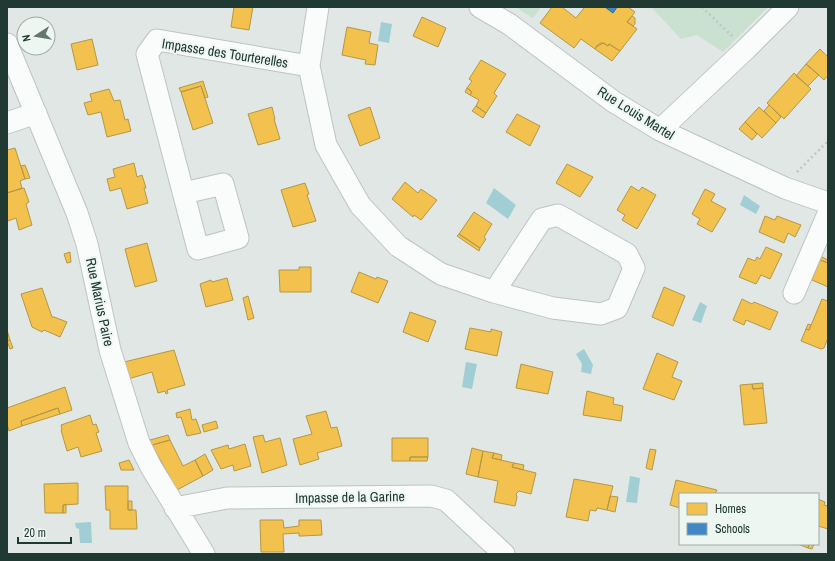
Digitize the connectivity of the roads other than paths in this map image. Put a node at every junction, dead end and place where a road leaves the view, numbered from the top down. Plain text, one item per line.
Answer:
1 (318, 7) edge
2 (480, 7) edge
3 (788, 7) edge
4 (7, 44) edge
5 (309, 66) junction
6 (15, 87) edge
7 (36, 113) junction
8 (7, 123) edge
9 (660, 130) junction
10 (184, 193) dead end
11 (828, 203) edge
12 (828, 214) edge
13 (494, 292) junction
14 (794, 293) dead end
15 (175, 508) junction
16 (204, 554) edge
17 (504, 554) edge

1 - 5 street
2 - 9 street, Rue Louis Martel
3 - 9 street
4 - 6 street, Rue Marius Paire
5 - 10 street, Impasse des Tourterelles
5 - 13 street
6 - 7 street, Rue Marius Paire
7 - 8 street
7 - 15 street, Rue Marius Paire
9 - 11 street, Rue Louis Martel
12 - 14 street
13 - 13 street
15 - 16 street, Rue Marius Paire
15 - 17 street, Impasse de la Garine

